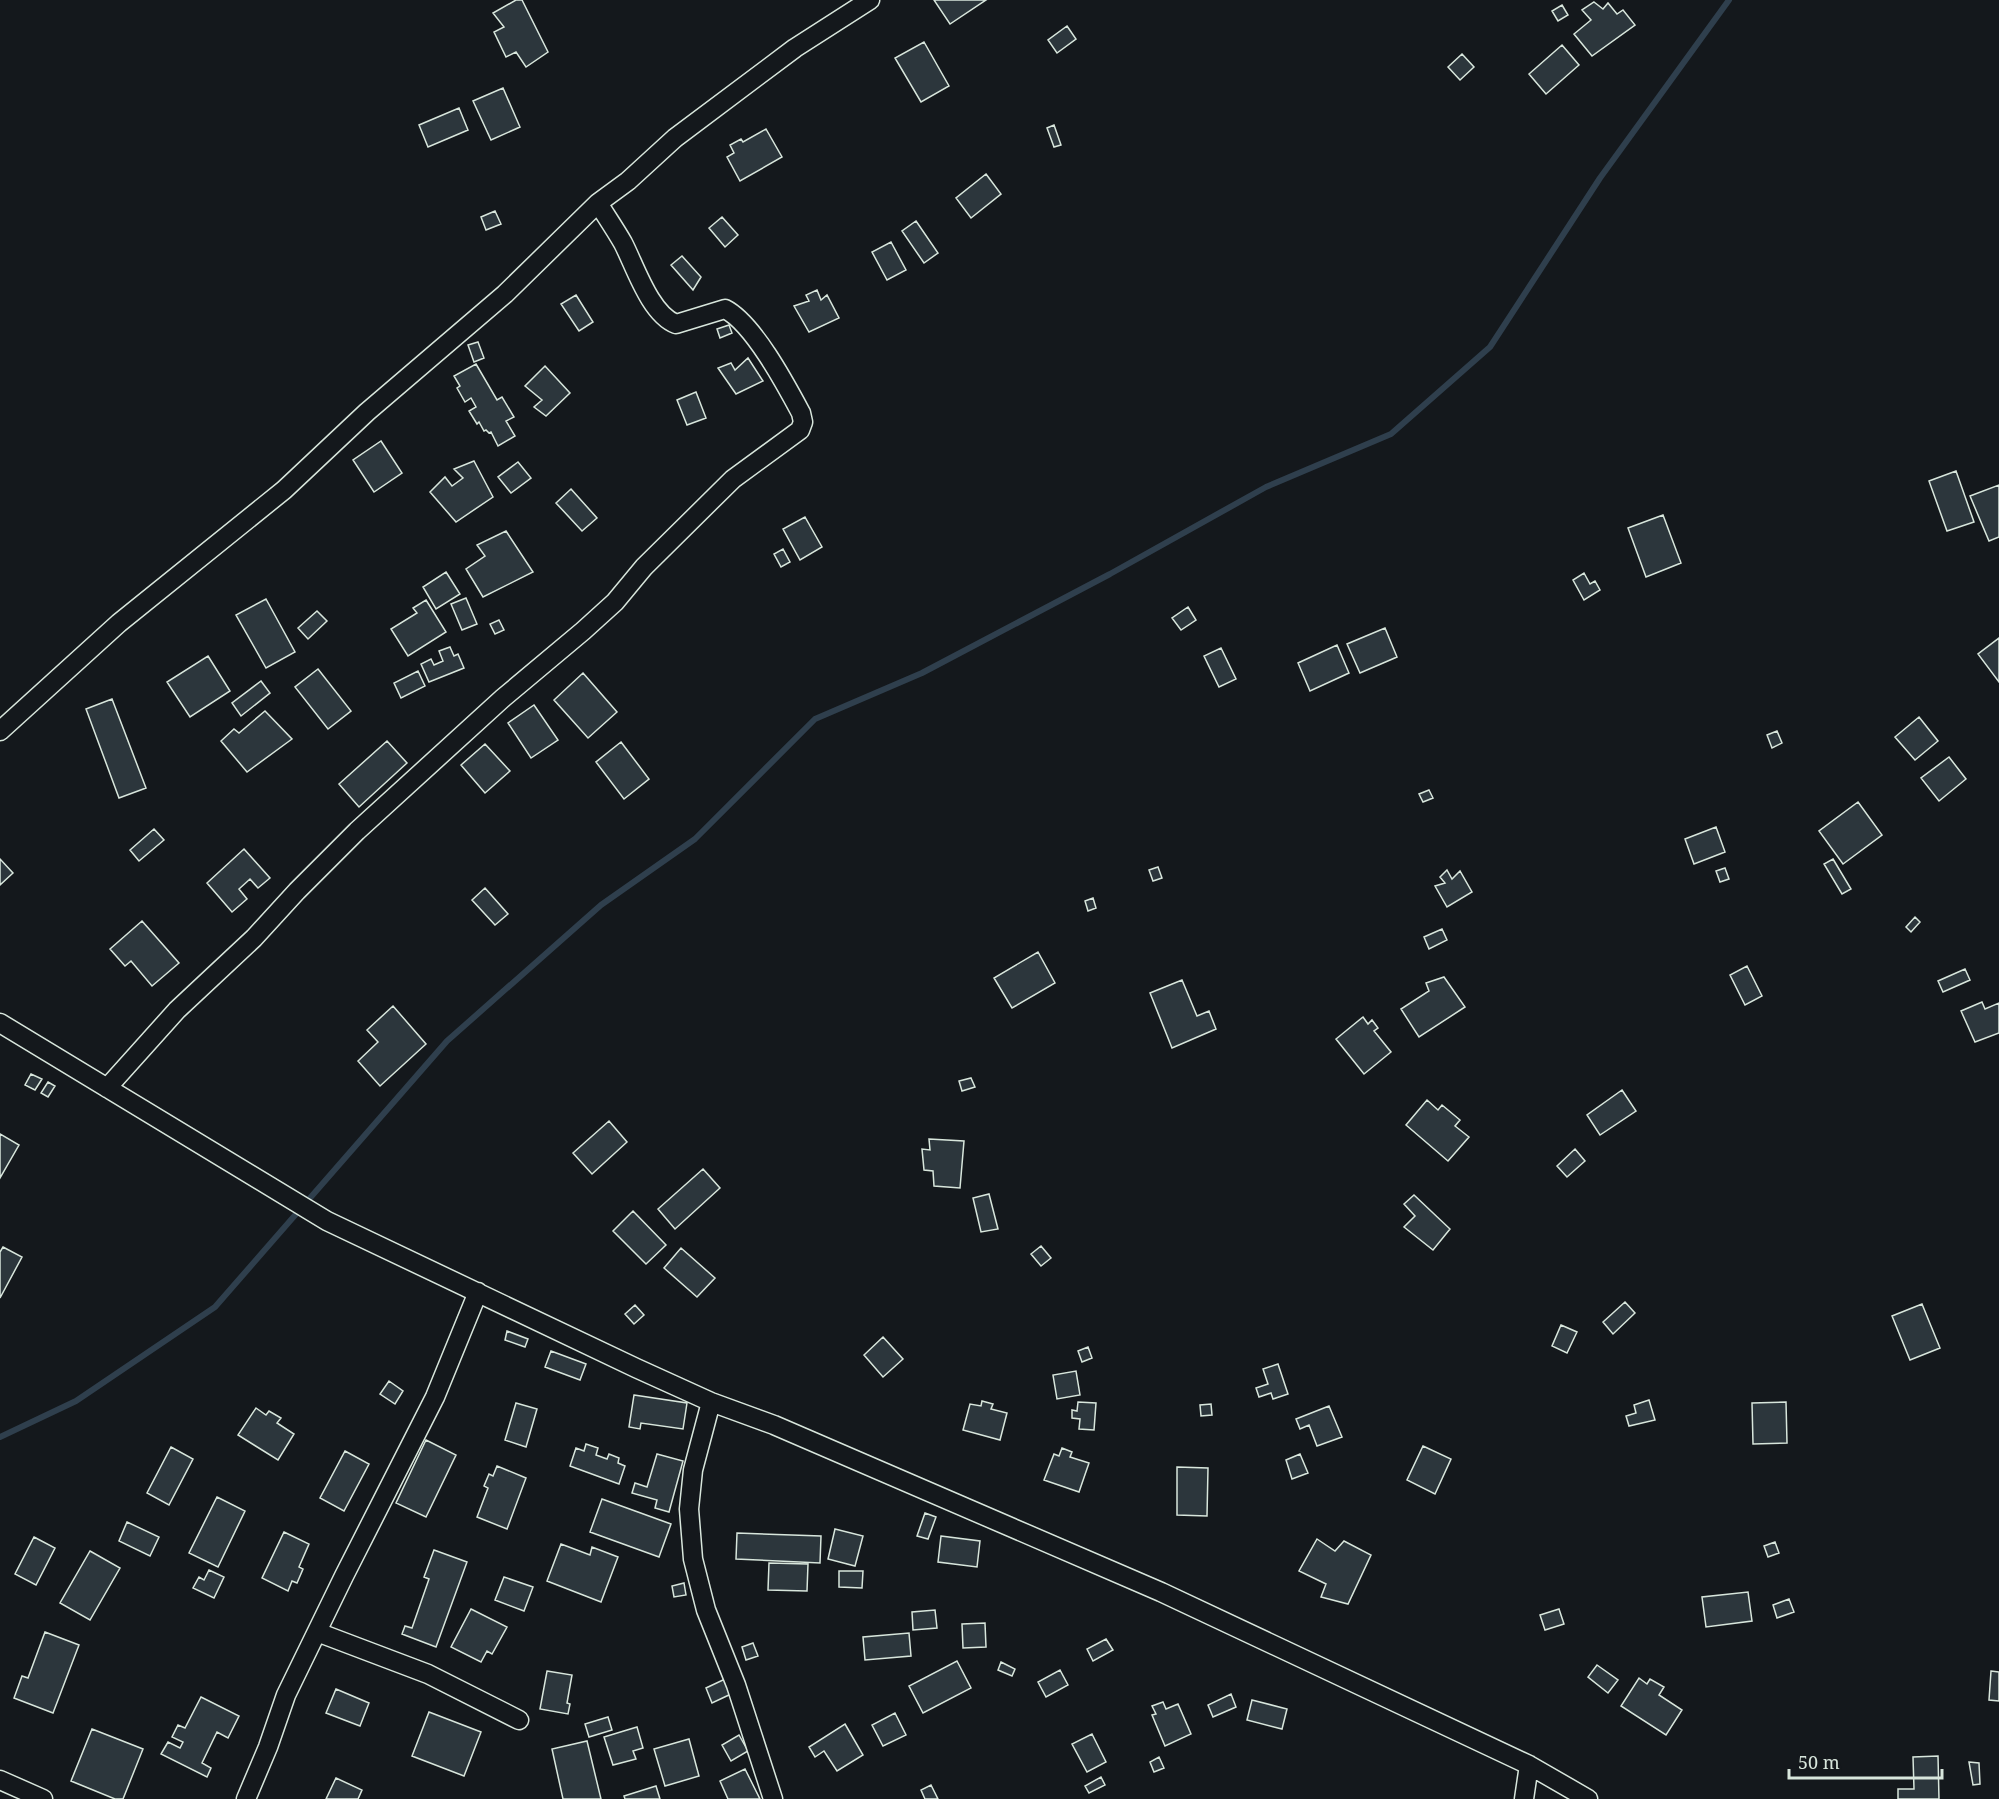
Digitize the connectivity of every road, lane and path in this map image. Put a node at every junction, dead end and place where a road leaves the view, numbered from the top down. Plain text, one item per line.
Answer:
1 (870, 0) edge
2 (598, 203) junction
3 (0, 731) edge
4 (0, 1023) edge
5 (107, 1088) junction
6 (478, 1292) junction
7 (711, 1402) junction
8 (317, 1632) junction
9 (519, 1720) dead end
10 (1529, 1765) junction
11 (0, 1780) edge
12 (42, 1799) edge
13 (246, 1799) edge
14 (774, 1799) edge
15 (1524, 1799) edge
16 (1588, 1799) edge

1 - 2 street
2 - 3 street
2 - 5 street
4 - 5 street
5 - 6 street
6 - 7 street
6 - 8 street
7 - 10 street
7 - 14 street
8 - 9 street
8 - 13 street
10 - 15 street
10 - 16 street
11 - 12 street

